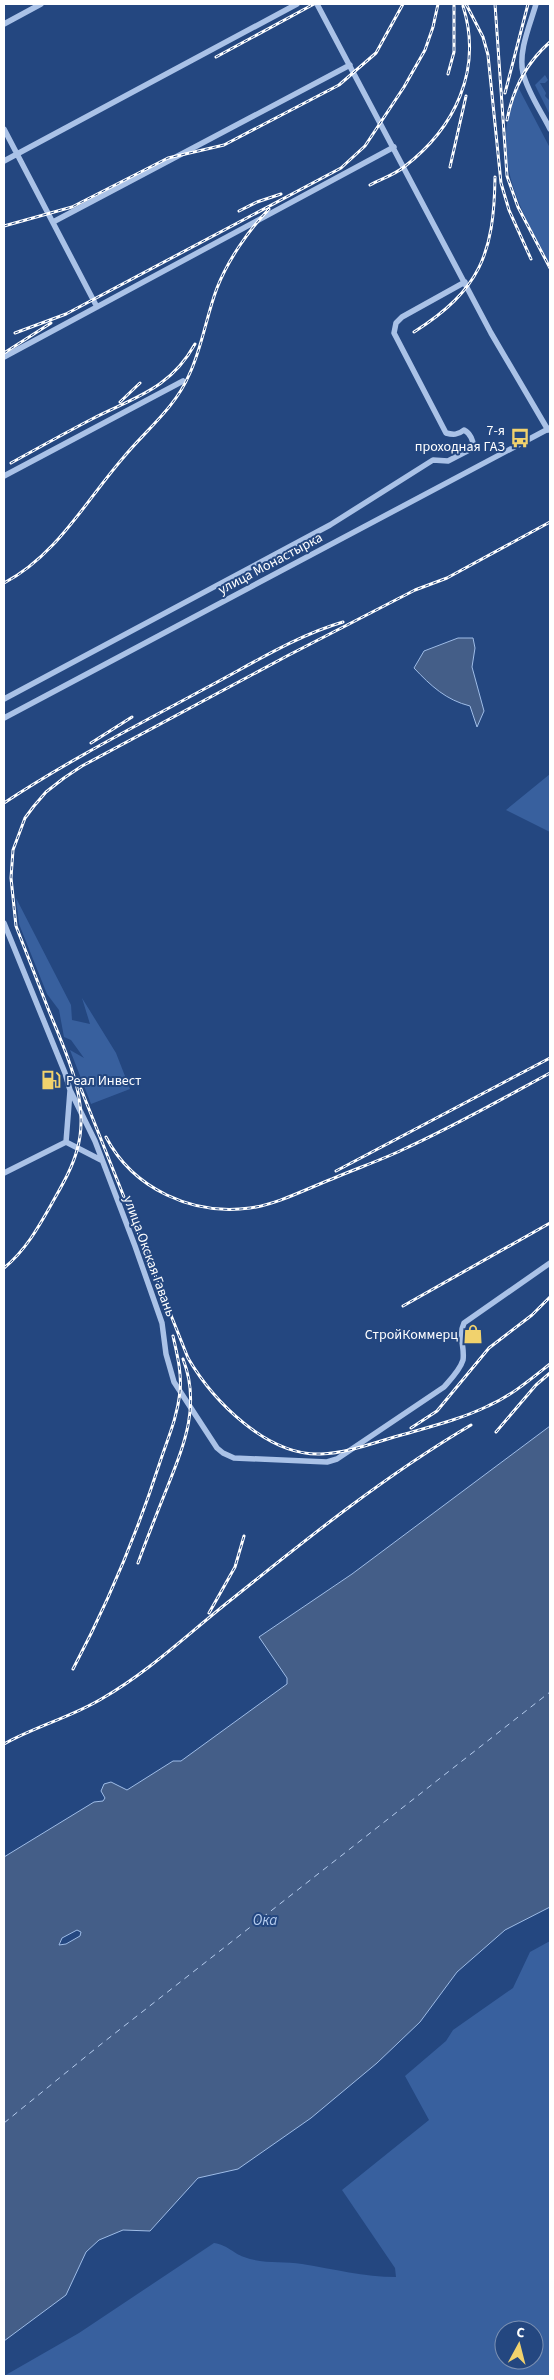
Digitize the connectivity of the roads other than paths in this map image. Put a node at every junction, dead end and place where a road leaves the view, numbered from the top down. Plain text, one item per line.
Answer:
1 (41, 4) edge
2 (296, 4) edge
3 (317, 4) edge
4 (536, 4) edge
5 (4, 24) edge
6 (350, 65) junction
7 (4, 129) edge
8 (550, 129) edge
9 (394, 147) junction
10 (17, 154) junction
11 (4, 161) edge
12 (53, 222) junction
13 (465, 282) junction
14 (97, 307) junction
15 (4, 357) edge
16 (183, 381) dead end
17 (549, 429) edge
18 (4, 476) edge
19 (4, 699) edge
20 (4, 718) edge
21 (4, 923) edge
22 (70, 1090) junction
23 (66, 1142) junction
24 (101, 1160) junction
25 (4, 1173) edge
26 (550, 1264) edge

1 - 5 street
2 - 10 street
3 - 6 street
4 - 8 street
6 - 9 street
6 - 12 street
7 - 10 street
9 - 13 street
9 - 14 street
10 - 11 street
10 - 12 street
12 - 14 street
13 - 17 street
13 - 19 street
14 - 15 street
16 - 18 street
17 - 20 street, улица Монастырка
21 - 22 street, улица Окская Гавань
22 - 23 street
22 - 24 street, улица Окская Гавань
23 - 24 street
23 - 25 street
24 - 26 street, улица Окская Гавань

